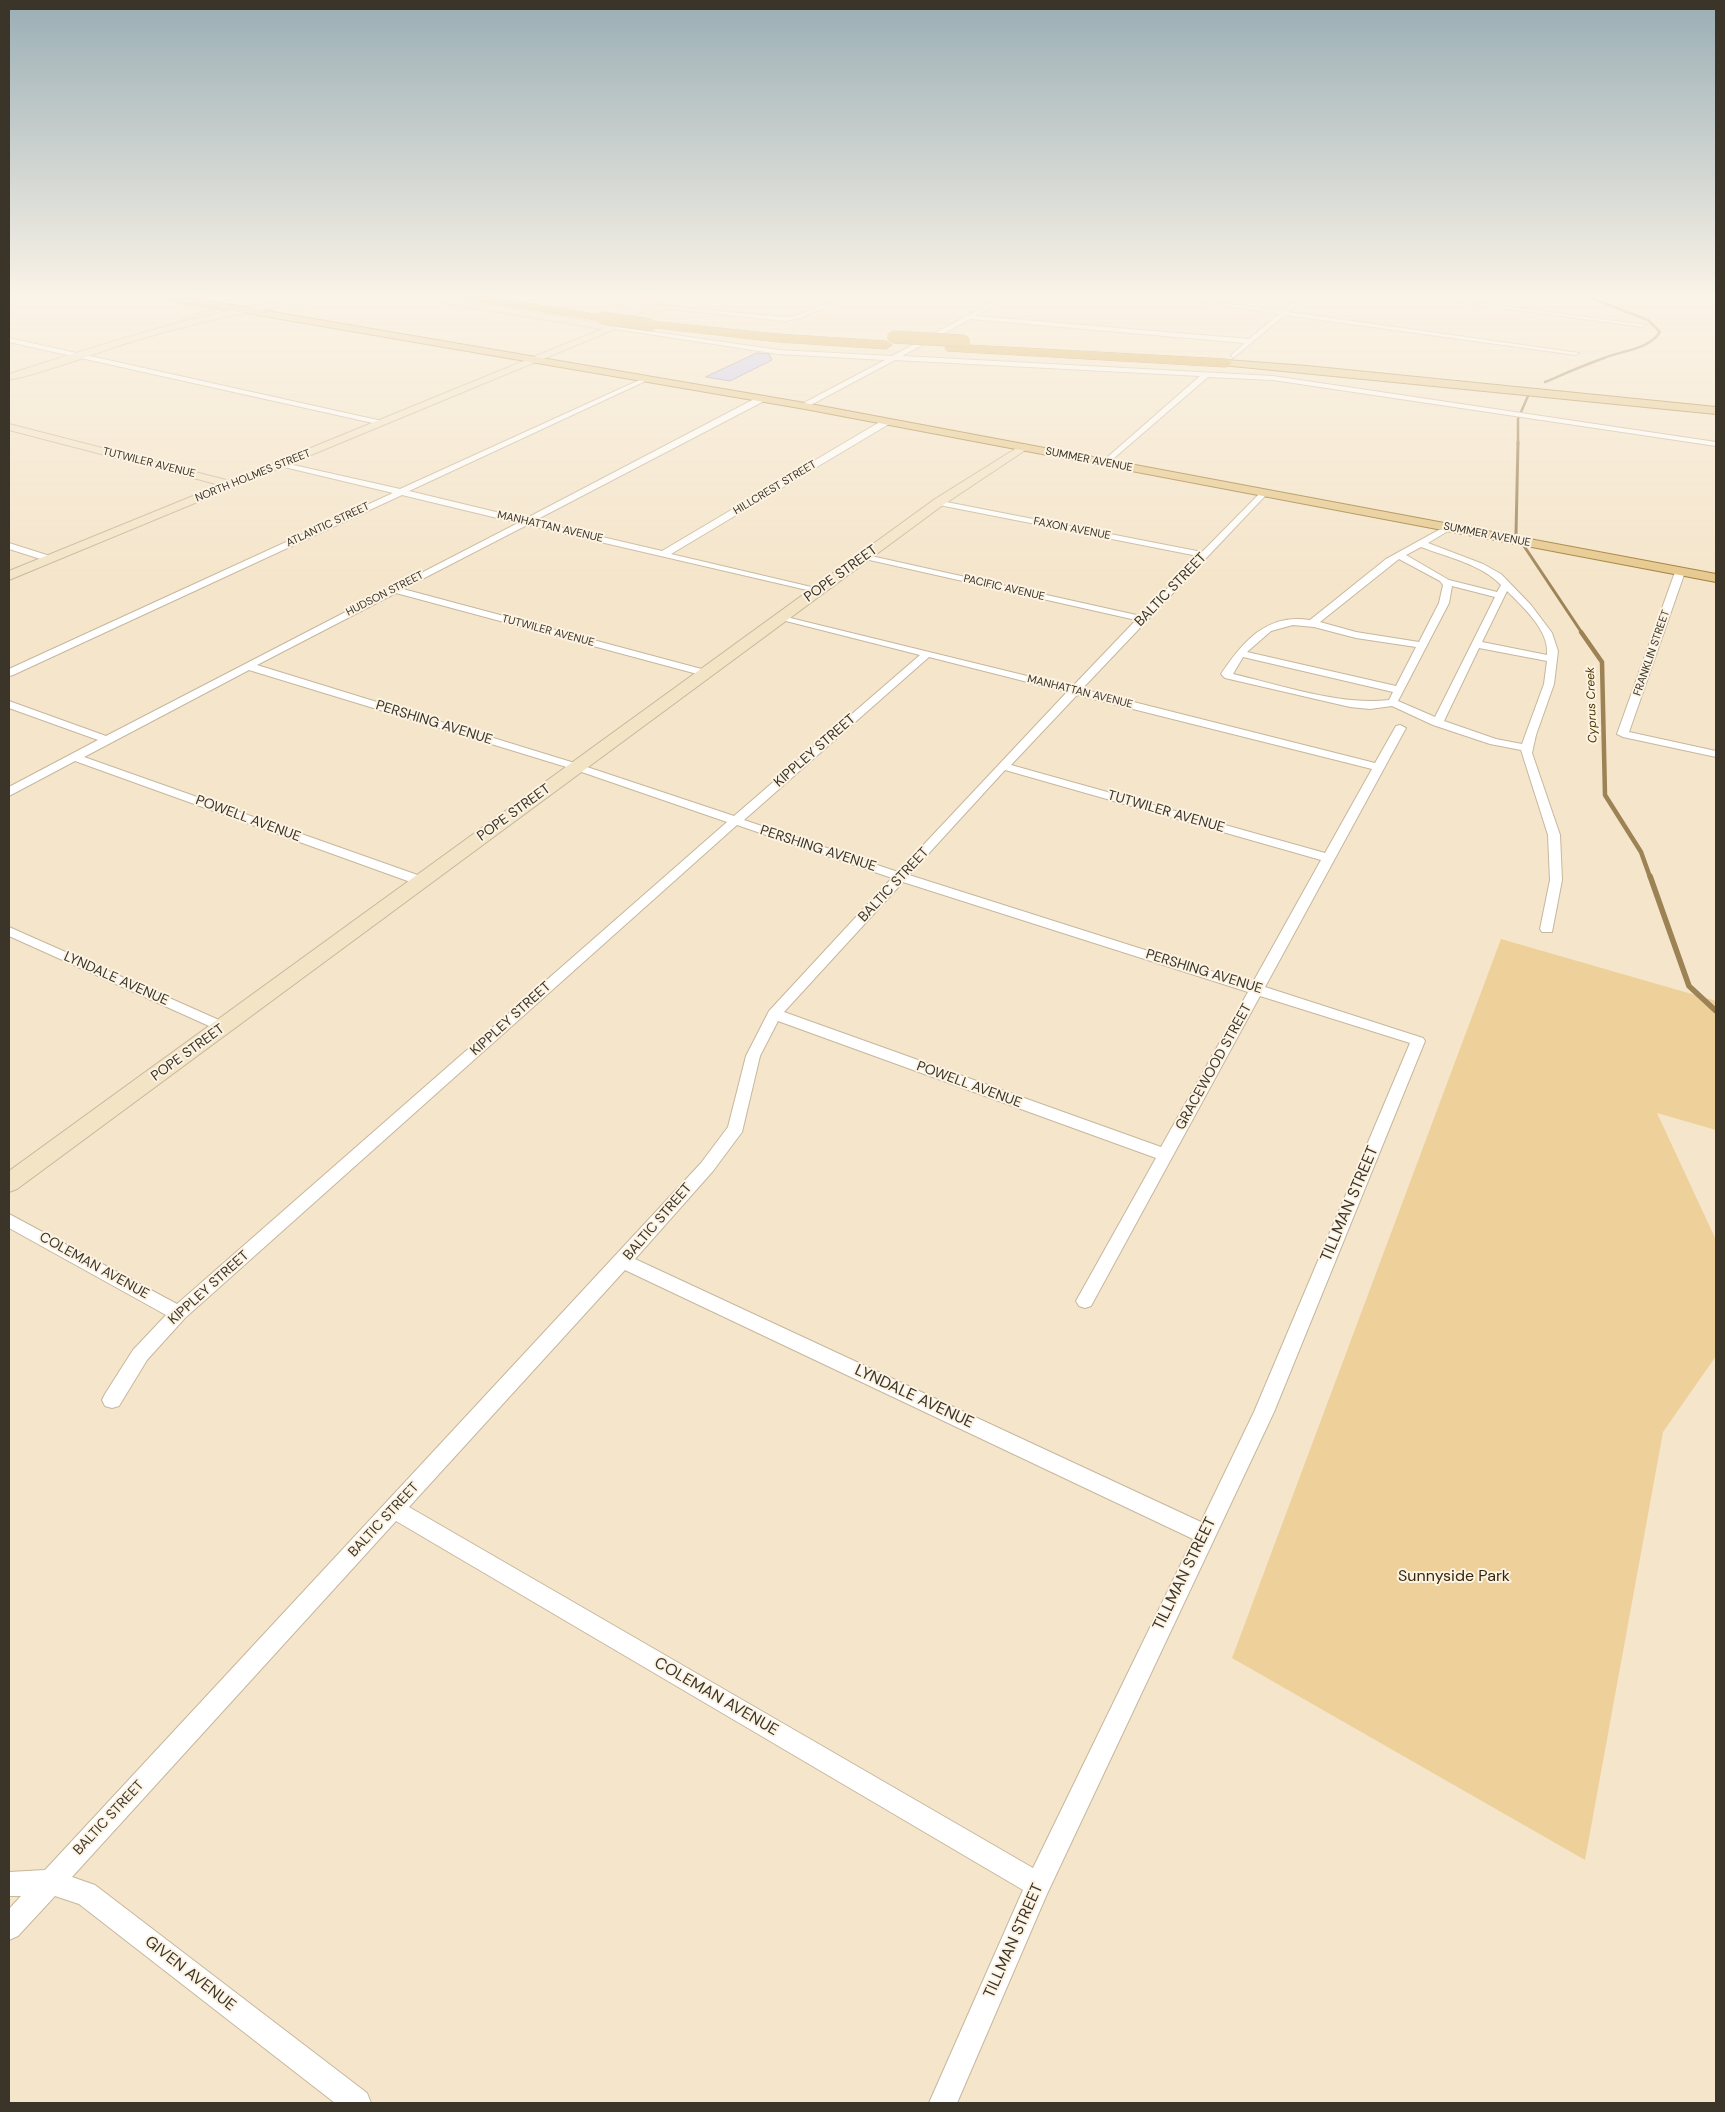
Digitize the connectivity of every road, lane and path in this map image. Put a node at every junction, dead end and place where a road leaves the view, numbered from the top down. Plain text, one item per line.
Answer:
1 (253, 395) edge
2 (452, 395) edge
3 (612, 395) edge
4 (742, 395) edge
5 (826, 395) edge
6 (1184, 395) edge
7 (1394, 395) edge
8 (1562, 395) edge
9 (1614, 395) edge
10 (762, 398) junction
11 (1716, 404) edge
12 (805, 406) junction
13 (1716, 410) edge
14 (886, 422) junction
15 (382, 423) junction
16 (9, 427) edge
17 (1716, 444) edge
18 (1023, 448) junction
19 (1106, 463) junction
20 (283, 464) junction
21 (232, 485) junction
22 (400, 492) junction
23 (1263, 493) junction
24 (939, 502) junction
25 (527, 522) junction
26 (1449, 528) junction
27 (1421, 544) junction
28 (9, 546) edge
29 (664, 554) junction
30 (1204, 555) junction
31 (1398, 555) junction
32 (865, 556) junction
33 (50, 559) junction
34 (1680, 572) junction
35 (9, 576) edge
36 (1716, 578) edge
37 (1446, 582) junction
38 (1506, 584) junction
39 (392, 590) junction
40 (818, 591) junction
41 (1500, 595) junction
42 (781, 617) junction
43 (1143, 619) junction
44 (1314, 623) junction
45 (1476, 644) junction
46 (1422, 645) junction
47 (928, 653) junction
48 (1240, 653) junction
49 (1552, 659) junction
50 (248, 666) junction
51 (9, 673) edge
52 (705, 673) junction
53 (1075, 690) junction
54 (1398, 690) junction
55 (1393, 703) junction
56 (9, 704) edge
57 (1438, 723) junction
58 (1400, 728) dead end
59 (108, 740) junction
60 (1527, 748) junction
61 (1716, 754) edge
62 (74, 757) junction
63 (1003, 766) junction
64 (577, 767) junction
65 (1378, 767) junction
66 (9, 792) edge
67 (734, 822) junction
68 (1328, 858) junction
69 (902, 877) junction
70 (421, 881) junction
71 (1547, 929) dead end
72 (9, 930) edge
73 (1258, 988) junction
74 (774, 1014) junction
75 (223, 1027) junction
76 (1418, 1041) joint
77 (1165, 1155) junction
78 (9, 1183) edge
79 (9, 1220) edge
80 (624, 1261) junction
81 (1085, 1301) dead end
82 (179, 1313) junction
83 (112, 1400) dead end
84 (394, 1509) junction
85 (1205, 1534) junction
86 (51, 1882) junction
87 (9, 1884) edge
88 (1038, 1885) junction
89 (9, 1927) edge
90 (357, 2103) edge
91 (943, 2103) edge

1 - 15 street
2 - 15 street, NORTH HOLMES STREET
3 - 22 street, ATLANTIC STREET
4 - 10 main road, SUMMER AVENUE
5 - 12 street
6 - 19 street
7 - 17 street
8 - 13 main road
9 - 11 main road
10 - 12 main road, SUMMER AVENUE
10 - 25 street, HUDSON STREET
12 - 14 main road, SUMMER AVENUE
14 - 18 main road, SUMMER AVENUE
14 - 29 street, HILLCREST STREET
15 - 20 street, NORTH HOLMES STREET
16 - 21 street, TUTWILER AVENUE
18 - 19 main road, SUMMER AVENUE
18 - 24 street, POPE STREET
19 - 23 main road, SUMMER AVENUE
20 - 21 street, NORTH HOLMES STREET
20 - 22 street, MANHATTAN AVENUE
21 - 33 street, NORTH HOLMES STREET
22 - 25 street, MANHATTAN AVENUE
22 - 51 street, ATLANTIC STREET
23 - 26 main road, SUMMER AVENUE
23 - 30 street, BALTIC STREET
24 - 30 street, FAXON AVENUE
24 - 32 street, POPE STREET
25 - 29 street, MANHATTAN AVENUE
25 - 39 street, HUDSON STREET
26 - 27 street
26 - 34 main road, SUMMER AVENUE
27 - 31 street
27 - 38 street
28 - 33 street
29 - 40 street, MANHATTAN AVENUE
30 - 43 street, BALTIC STREET
31 - 37 street
31 - 44 street
32 - 40 street, POPE STREET
32 - 43 street, PACIFIC AVENUE
33 - 35 street, NORTH HOLMES STREET
34 - 36 main road, SUMMER AVENUE
34 - 61 street, FRANKLIN STREET
37 - 41 street
37 - 46 street
38 - 41 street
38 - 49 street
39 - 50 street, HUDSON STREET
39 - 52 street, TUTWILER AVENUE
40 - 42 street, POPE STREET
41 - 45 street
42 - 47 street, MANHATTAN AVENUE
42 - 52 street, POPE STREET
43 - 53 street, BALTIC STREET
44 - 46 street
44 - 48 street
45 - 49 street
45 - 57 street
46 - 54 street
47 - 53 street, MANHATTAN AVENUE
47 - 67 street, KIPPLEY STREET
48 - 54 street
48 - 55 street
49 - 60 street
50 - 59 street, HUDSON STREET
50 - 64 street, PERSHING AVENUE
52 - 64 street, POPE STREET
53 - 63 street, BALTIC STREET
53 - 65 street, MANHATTAN AVENUE
54 - 55 street
55 - 57 street
56 - 59 street
57 - 60 street
58 - 65 street, GRACEWOOD STREET
59 - 62 street, HUDSON STREET
60 - 71 street
62 - 66 street, HUDSON STREET
62 - 70 street, POWELL AVENUE
63 - 68 street, TUTWILER AVENUE
63 - 69 street, BALTIC STREET
64 - 67 street, PERSHING AVENUE
64 - 70 street, POPE STREET
65 - 68 street, GRACEWOOD STREET
67 - 69 street, PERSHING AVENUE
67 - 82 street, KIPPLEY STREET
68 - 73 street, GRACEWOOD STREET
69 - 73 street, PERSHING AVENUE
69 - 74 street, BALTIC STREET
70 - 75 street, POPE STREET
72 - 75 street, LYNDALE AVENUE
73 - 76 street, PERSHING AVENUE
73 - 77 street, GRACEWOOD STREET
74 - 77 street, POWELL AVENUE
74 - 80 street, BALTIC STREET
75 - 78 street, POPE STREET
76 - 85 street, TILLMAN STREET
77 - 81 street, GRACEWOOD STREET
79 - 82 street, COLEMAN AVENUE
80 - 84 street, BALTIC STREET
80 - 85 street, LYNDALE AVENUE
82 - 83 street, KIPPLEY STREET
84 - 86 street, BALTIC STREET
84 - 88 street, COLEMAN AVENUE
85 - 88 street, TILLMAN STREET
86 - 87 street, GIVEN AVENUE
86 - 89 street, BALTIC STREET
86 - 90 street, GIVEN AVENUE
88 - 91 street, TILLMAN STREET

